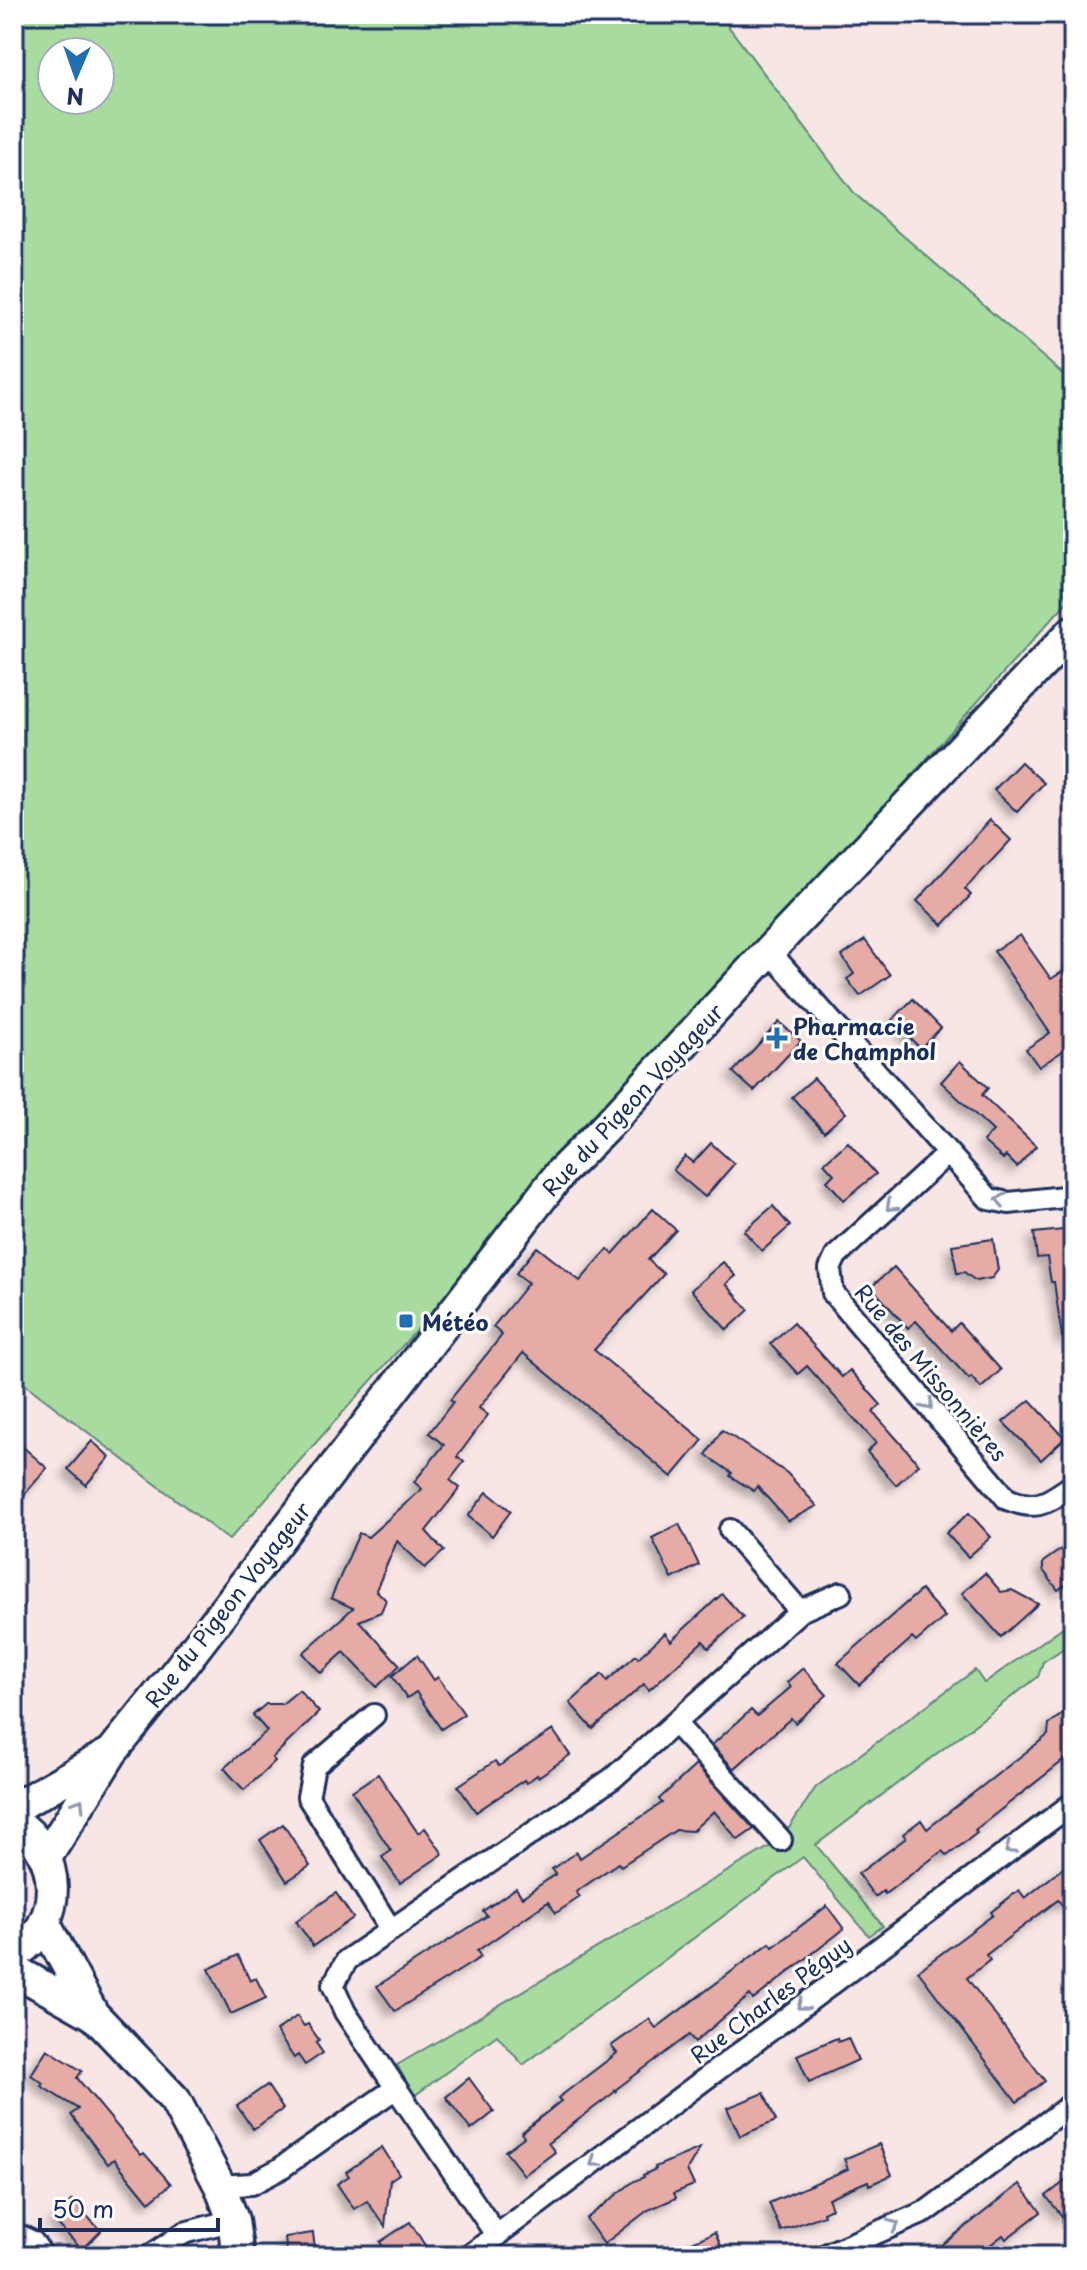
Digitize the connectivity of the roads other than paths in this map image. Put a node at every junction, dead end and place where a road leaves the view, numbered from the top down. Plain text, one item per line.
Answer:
1 (1073, 631) edge
2 (769, 951) junction
3 (948, 1153) junction
4 (1073, 1196) edge
5 (1073, 1485) edge
6 (730, 1530) dead end
7 (841, 1593) dead end
8 (800, 1611) junction
9 (374, 1715) dead end
10 (675, 1723) junction
11 (112, 1752) junction
12 (1073, 1803) edge
13 (14, 1808) edge
14 (14, 1822) edge
15 (781, 1840) dead end
16 (47, 1856) junction
17 (45, 1924) junction
18 (391, 1930) junction
19 (14, 1954) edge
20 (14, 1970) edge
21 (93, 2014) junction
22 (396, 2088) junction
23 (1073, 2103) edge
24 (220, 2186) junction
25 (233, 2220) junction
26 (14, 2233) edge
27 (497, 2236) junction
28 (43, 2256) edge
29 (150, 2256) edge
30 (238, 2256) edge
31 (469, 2256) edge
32 (823, 2256) edge

1 - 2 main road, Rue du Pigeon Voyageur
2 - 3 street
2 - 11 main road, Rue du Pigeon Voyageur
4 -> 3 street
3 -> 5 street, Rue des Missonnières
6 - 8 street
7 - 8 street
8 - 10 street
9 - 18 street
10 - 15 street
10 - 18 street
11 - 13 main road, Rue du Pigeon Voyageur
16 -> 11 main road, Rue du Pigeon Voyageur
12 -> 27 street, Rue Charles Péguy
14 - 16 main road
16 - 17 main road
17 - 19 main road
17 - 21 main road
18 - 22 street
20 - 21 main road
21 - 24 main road
22 - 24 street
22 - 27 street
32 -> 23 street
24 - 25 main road
25 - 29 street
25 - 30 main road
26 - 28 street
27 - 31 street, Rue Charles Péguy

